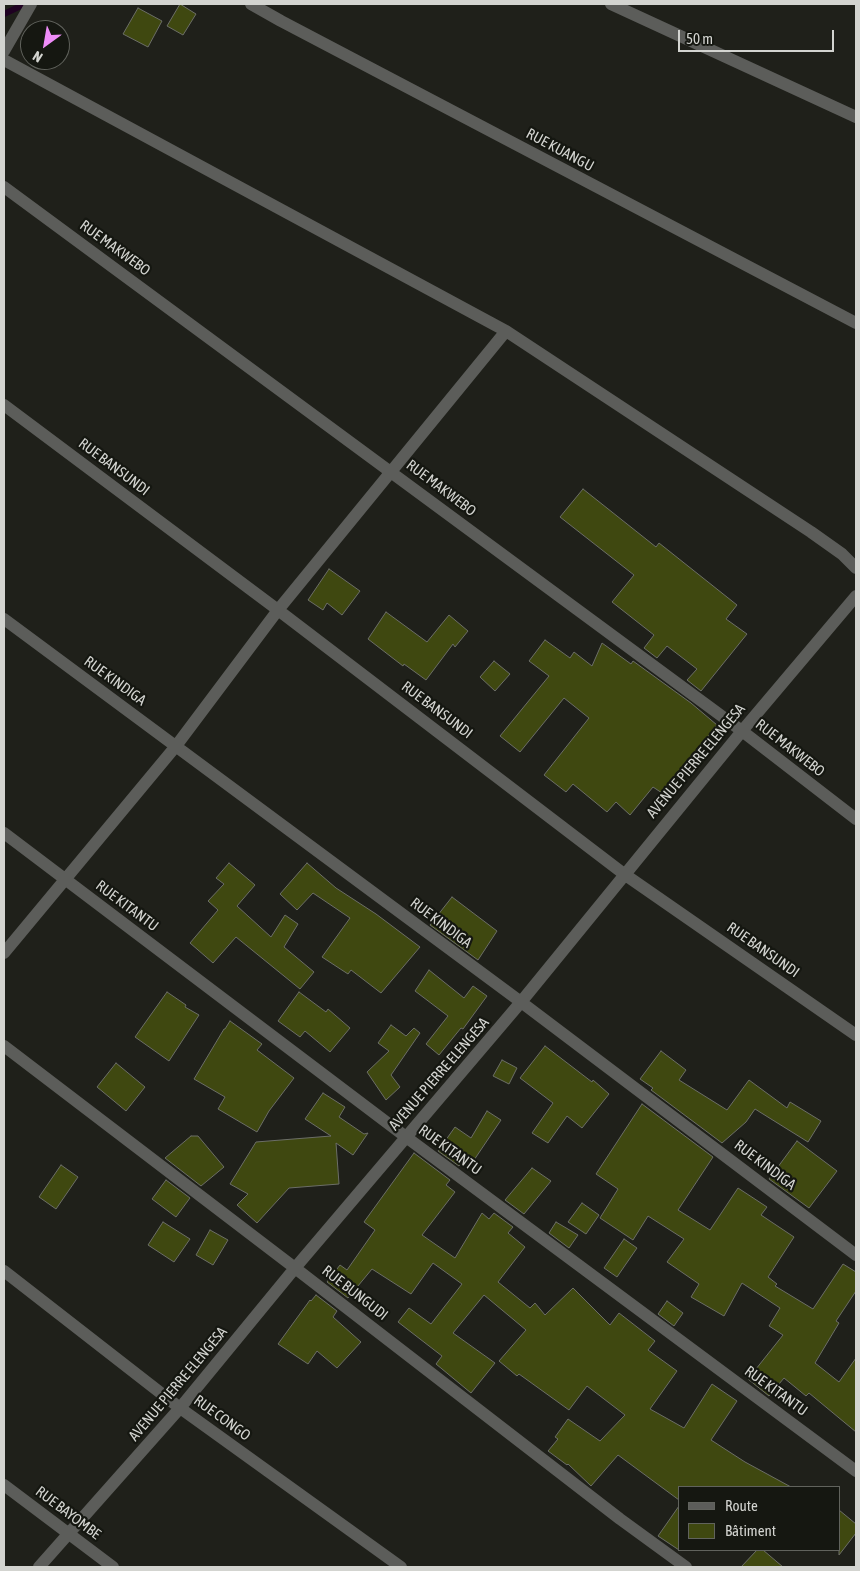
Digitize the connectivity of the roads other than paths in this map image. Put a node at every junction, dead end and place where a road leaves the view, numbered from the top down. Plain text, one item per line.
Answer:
1 (31, 4) edge
2 (251, 4) edge
3 (611, 4) edge
4 (4, 51) edge
5 (4, 60) edge
6 (856, 117) edge
7 (4, 187) edge
8 (856, 323) edge
9 (506, 331) junction
10 (4, 405) edge
11 (392, 472) junction
12 (856, 568) edge
13 (856, 596) edge
14 (278, 610) junction
15 (4, 619) edge
16 (742, 731) junction
17 (176, 746) junction
18 (856, 819) edge
19 (4, 833) edge
20 (624, 874) junction
21 (66, 880) junction
22 (4, 952) edge
23 (521, 1002) junction
24 (856, 1035) edge
25 (4, 1046) edge
26 (406, 1138) junction
27 (856, 1254) edge
28 (295, 1268) junction
29 (4, 1271) edge
30 (180, 1408) junction
31 (856, 1471) edge
32 (4, 1485) edge
33 (68, 1533) junction
34 (39, 1567) edge
35 (113, 1567) edge
36 (401, 1567) edge
37 (686, 1567) edge

1 - 4 street
2 - 8 street, RUE KUANGU
3 - 6 street
5 - 9 street
7 - 11 street, RUE MAKWEBO
9 - 11 street
9 - 12 street
10 - 14 street, RUE BANSUNDI
11 - 14 street
11 - 16 street, RUE MAKWEBO
13 - 16 street, AVENUE PIERRE ELENGESA
14 - 17 street
14 - 20 street, RUE BANSUNDI
15 - 17 street, RUE KINDIGA
16 - 18 street, RUE MAKWEBO
16 - 20 street, AVENUE PIERRE ELENGESA
17 - 21 street
17 - 23 street, RUE KINDIGA
19 - 21 street, RUE KITANTU
20 - 23 street, AVENUE PIERRE ELENGESA
20 - 24 street, RUE BANSUNDI
21 - 22 street
21 - 26 street, RUE KITANTU
23 - 26 street, AVENUE PIERRE ELENGESA
23 - 27 street, RUE KINDIGA
25 - 28 street, RUE BUNGUDI
26 - 28 street, AVENUE PIERRE ELENGESA
26 - 31 street, RUE KITANTU
28 - 30 street, AVENUE PIERRE ELENGESA
28 - 37 street, RUE BUNGUDI
29 - 30 street, RUE CONGO
30 - 33 street, AVENUE PIERRE ELENGESA
30 - 36 street, RUE CONGO
32 - 33 street, RUE BAYOMBE
33 - 34 street, AVENUE PIERRE ELENGESA
33 - 35 street, RUE BAYOMBE

